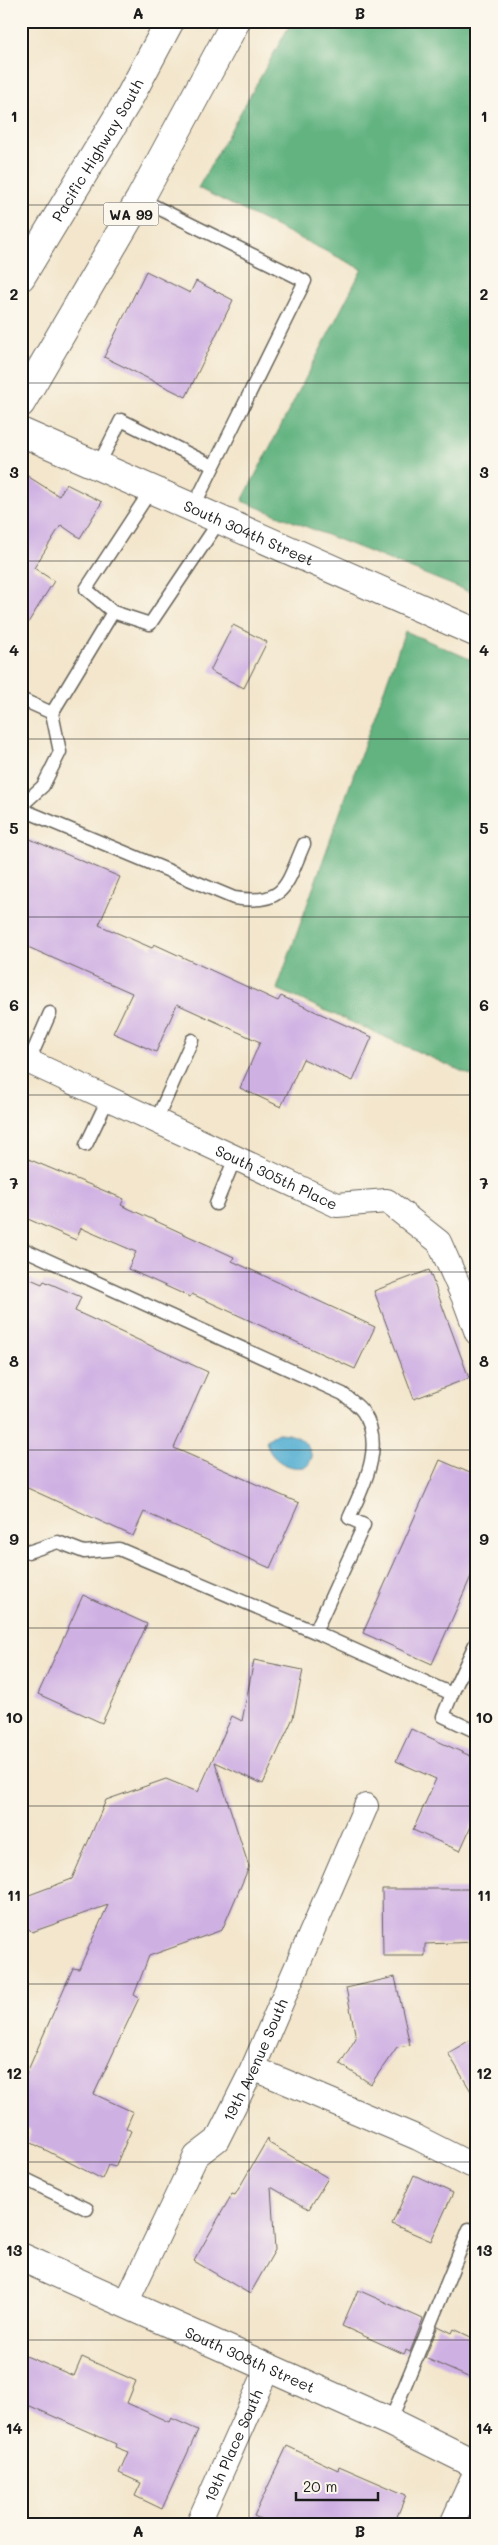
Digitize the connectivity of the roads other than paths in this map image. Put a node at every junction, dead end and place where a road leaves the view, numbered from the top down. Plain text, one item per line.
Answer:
1 (170, 21) edge
2 (236, 21) edge
3 (140, 199) junction
4 (21, 277) edge
5 (21, 403) edge
6 (21, 432) edge
7 (98, 466) junction
8 (213, 466) junction
9 (151, 490) junction
10 (193, 508) junction
11 (220, 520) junction
12 (113, 612) junction
13 (477, 633) edge
14 (21, 699) edge
15 (52, 713) junction
16 (21, 808) edge
17 (304, 844) dead end
18 (50, 1013) dead end
19 (192, 1040) dead end
20 (25, 1060) edge
21 (108, 1099) junction
22 (156, 1121) junction
23 (86, 1145) dead end
24 (235, 1158) junction
25 (216, 1204) dead end
26 (21, 1248) edge
27 (477, 1333) edge
28 (21, 1548) edge
29 (315, 1632) junction
30 (477, 1640) edge
31 (452, 1694) junction
32 (477, 1732) edge
33 (366, 1806) dead end
34 (253, 2068) junction
35 (471, 2165) dead end
36 (21, 2177) edge
37 (88, 2209) dead end
38 (469, 2228) dead end
39 (21, 2257) edge
40 (126, 2304) junction
41 (268, 2367) junction
42 (390, 2422) junction
43 (477, 2465) edge
44 (477, 2469) edge
45 (198, 2524) edge
46 (452, 2524) edge

1 - 4 street, Pacific Highway South
2 - 3 street, WA 99
3 - 5 street, WA 99
3 - 8 lane
6 - 7 street, South 304th Street
7 - 8 lane
7 - 9 street, South 304th Street
8 - 10 lane
9 - 10 street, South 304th Street
9 - 12 lane
10 - 11 street, South 304th Street
11 - 12 lane
11 - 13 street, South 304th Street
12 - 15 lane
14 - 15 lane
15 - 16 lane
16 - 17 lane
18 - 20 lane
19 - 22 lane
20 - 21 street, South 305th Place
21 - 22 street, South 305th Place
21 - 23 lane
22 - 24 street, South 305th Place
24 - 25 lane
24 - 27 street, South 305th Place
26 - 29 lane
28 - 29 lane
29 - 31 lane
30 - 31 lane
31 - 32 lane
33 - 34 street, 19th Avenue South
34 - 35 street
34 - 40 street, 19th Avenue South
36 - 37 lane
38 - 42 lane
39 - 40 street, South 308th Street
40 - 41 street, South 308th Street
41 - 42 street, South 308th Street
41 - 45 street, 19th Place South
42 - 43 street, South 308th Street
44 - 46 street

